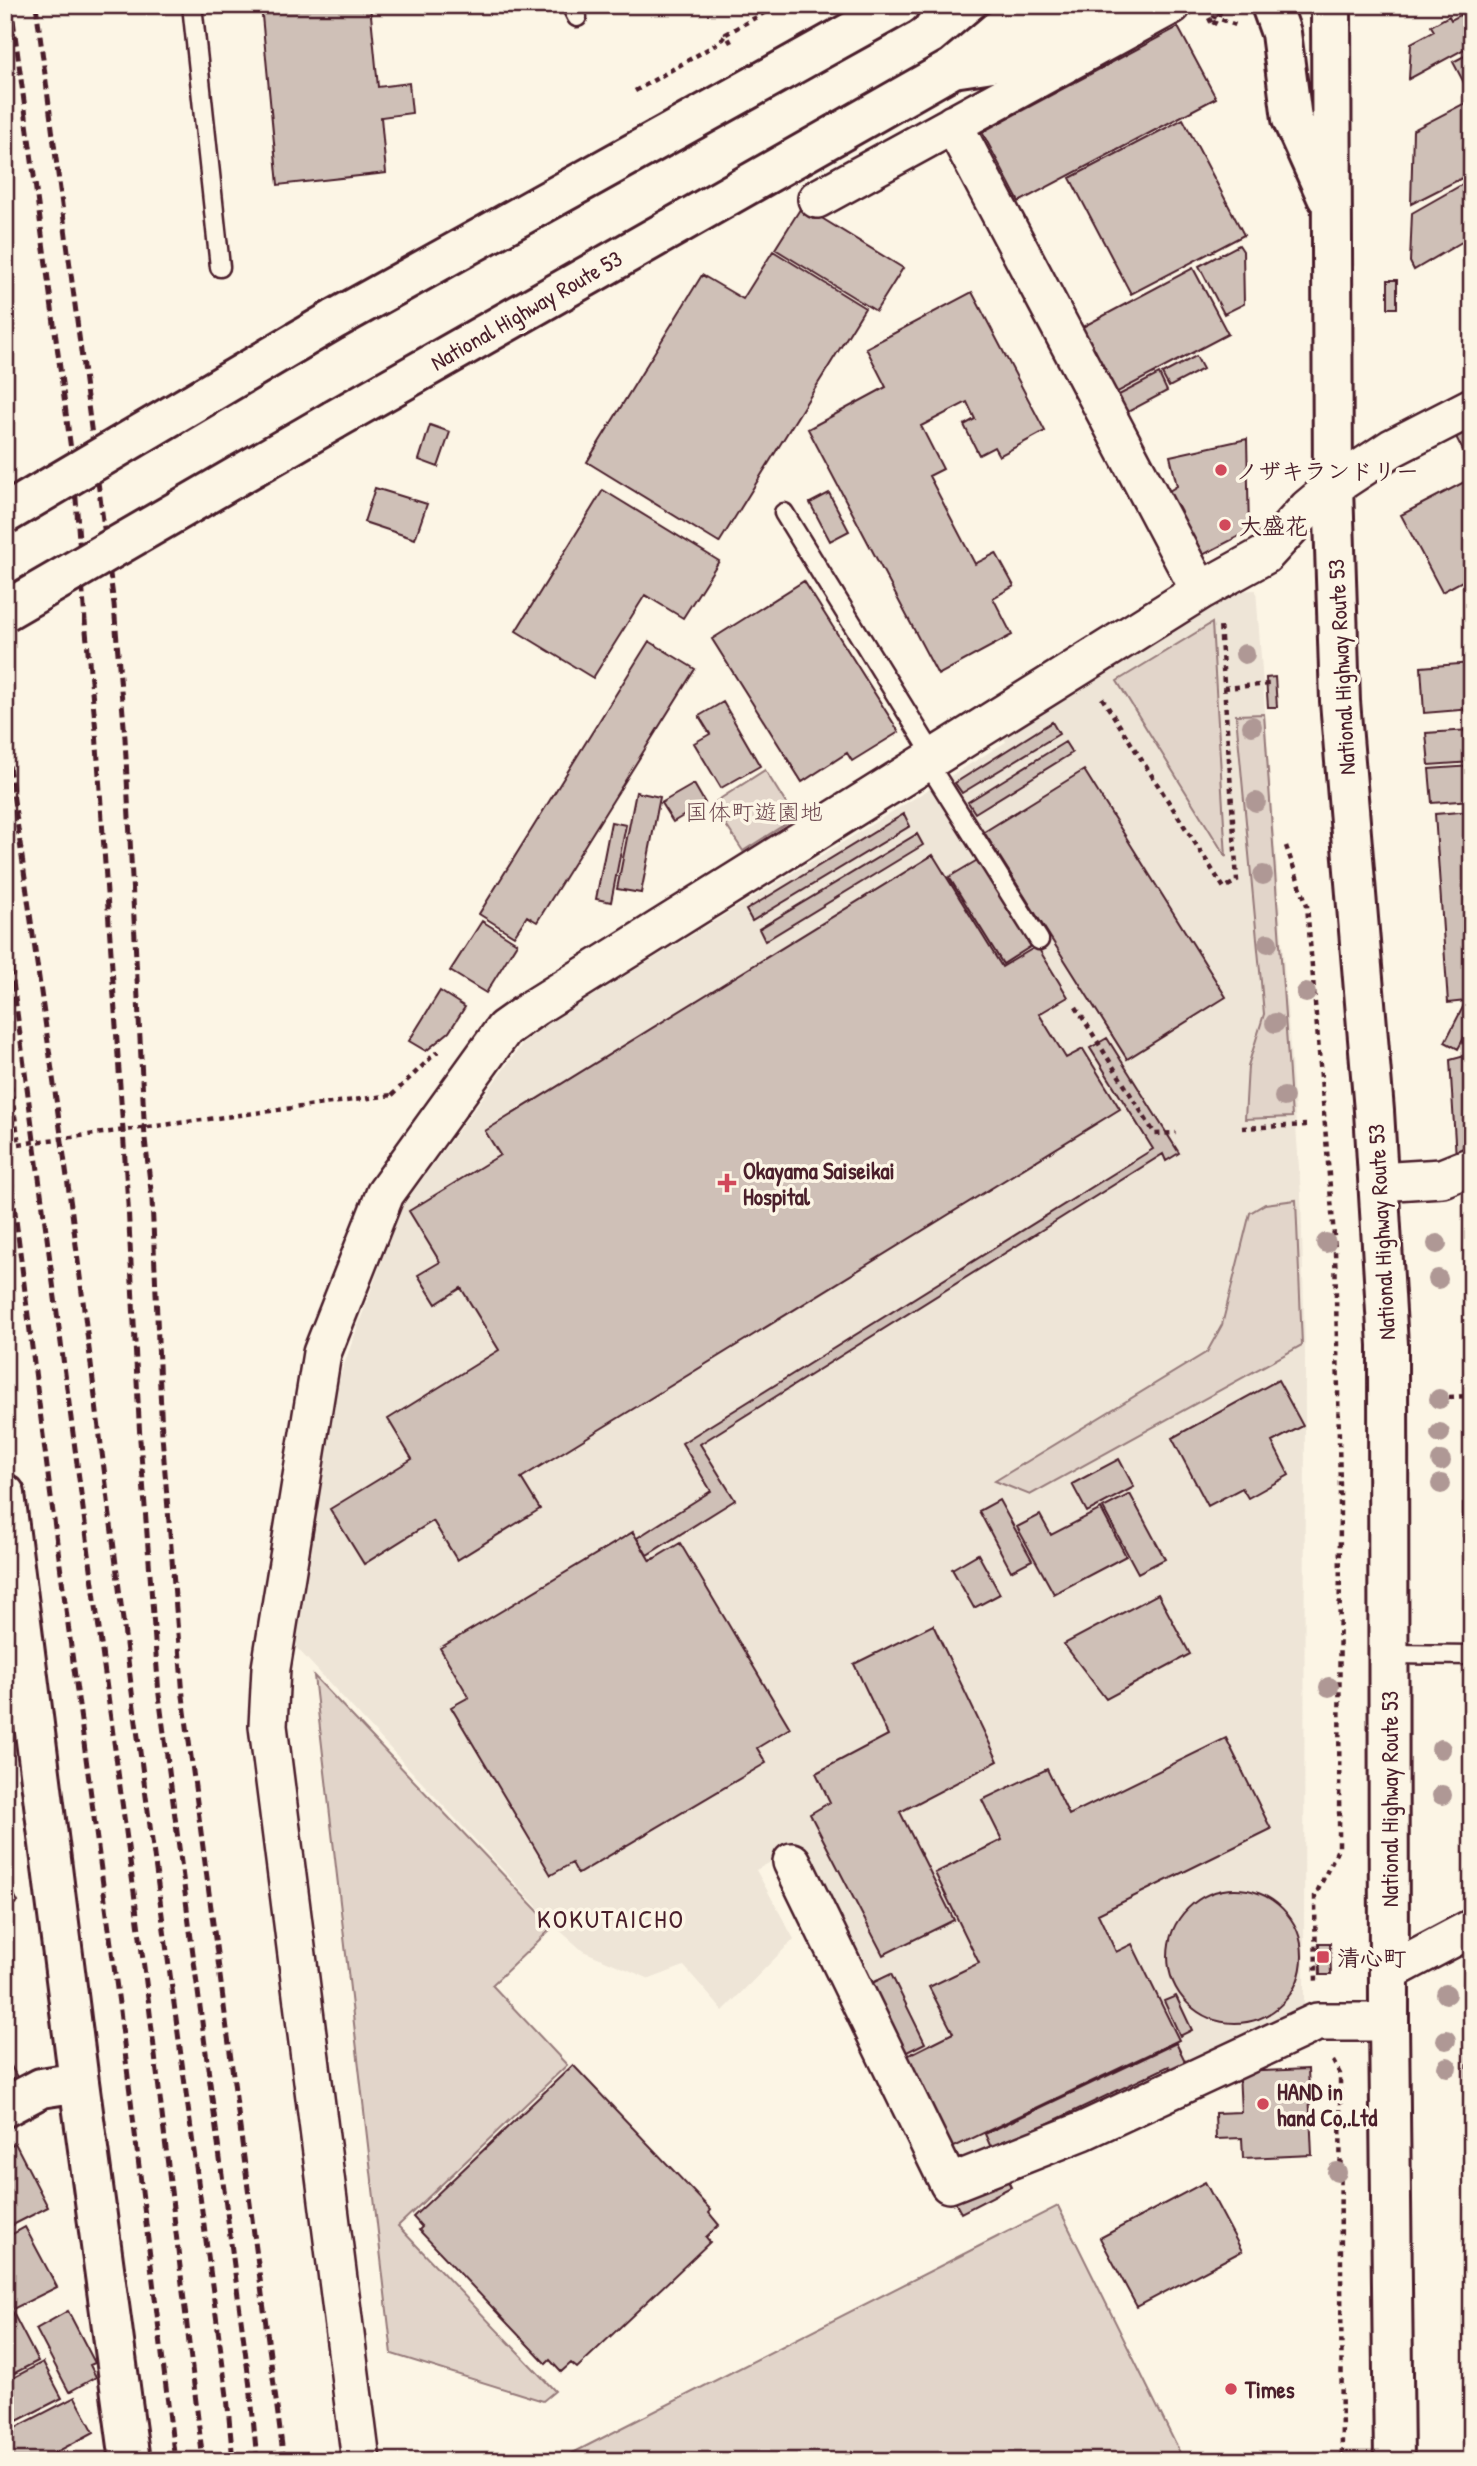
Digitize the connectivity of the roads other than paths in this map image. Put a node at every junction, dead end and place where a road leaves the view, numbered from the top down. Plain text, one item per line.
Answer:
1 (192, 5) edge
2 (900, 5) edge
3 (1044, 5) edge
4 (1111, 5) edge
5 (1172, 5) edge
6 (1271, 5) edge
7 (1331, 5) edge
8 (953, 68) junction
9 (953, 124) junction
10 (817, 199) dead end
11 (1332, 208) junction
12 (220, 267) dead end
13 (1472, 407) edge
14 (1333, 487) junction
15 (784, 513) dead end
16 (5, 514) edge
17 (1210, 602) junction
18 (5, 611) edge
19 (931, 760) junction
20 (1039, 940) dead end
21 (1472, 1166) edge
22 (1378, 1181) junction
23 (5, 1496) edge
24 (1389, 1654) junction
25 (1472, 1655) edge
26 (792, 1861) dead end
27 (1472, 1927) edge
28 (1389, 1972) junction
29 (1389, 2022) junction
30 (79, 2082) junction
31 (5, 2107) edge
32 (130, 2461) edge
33 (361, 2461) edge
34 (1394, 2461) edge

1 - 12 lane
2 - 16 main road, bridge
3 - 8 main road, National Highway Route 53
4 - 8 main road
5 - 9 street
6 - 11 main road
7 - 11 main road, National Highway Route 53
8 - 18 main road, National Highway Route 53, bridge
9 - 10 street
9 - 17 street
11 - 14 main road, National Highway Route 53
13 - 14 street
14 - 17 street
14 - 22 main road, National Highway Route 53
15 - 19 lane
17 - 19 street
19 - 20 lane
19 - 33 street
21 - 22 street
22 - 24 main road, National Highway Route 53
23 - 30 main road
24 - 25 lane
24 - 28 main road, National Highway Route 53
26 - 29 street
27 - 28 street
28 - 29 main road, National Highway Route 53
29 - 34 main road, National Highway Route 53
30 - 31 main road
30 - 32 main road

